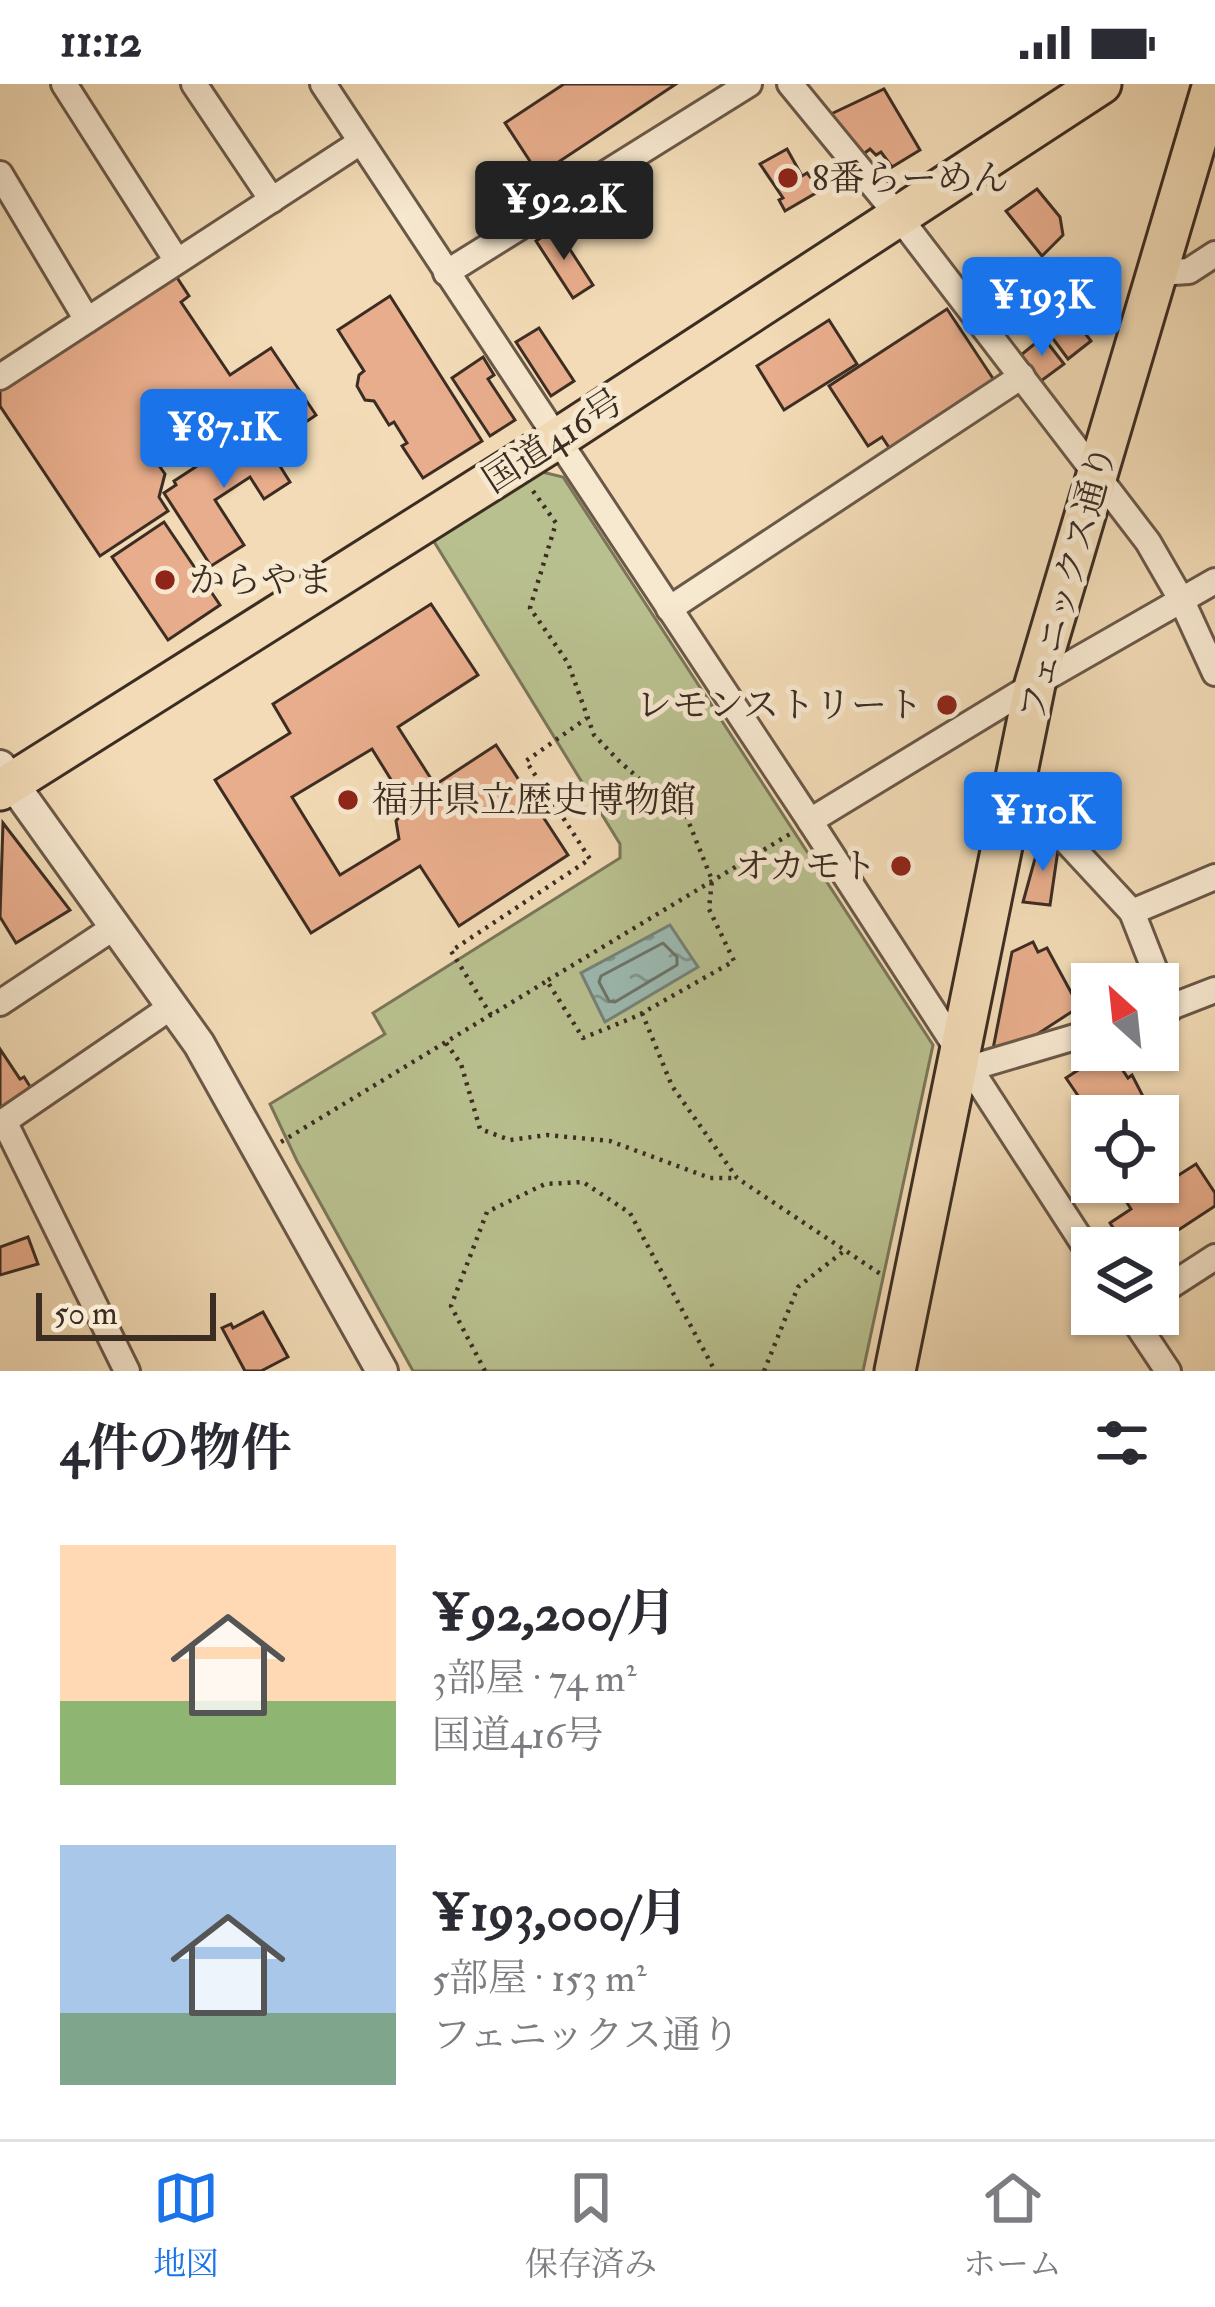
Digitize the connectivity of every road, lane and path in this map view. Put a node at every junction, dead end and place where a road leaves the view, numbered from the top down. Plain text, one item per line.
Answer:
1 (64, 84) edge
2 (194, 84) edge
3 (323, 84) edge
4 (749, 84) edge
5 (790, 84) edge
6 (1101, 84) edge
7 (1213, 84) edge
8 (359, 142) junction
9 (0, 174) edge
10 (272, 200) junction
11 (899, 218) junction
12 (1215, 254) edge
13 (177, 261) junction
14 (1158, 273) junction
15 (446, 274) junction
16 (87, 320) junction
17 (1022, 376) junction
18 (0, 377) edge
19 (557, 440) junction
20 (1096, 473) junction
21 (526, 482) dead end
22 (1215, 581) edge
23 (1182, 601) junction
24 (669, 609) junction
25 (1215, 673) edge
26 (1035, 684) junction
27 (587, 718) junction
28 (4, 780) edge
29 (1016, 787) junction
30 (810, 821) junction
31 (1215, 877) edge
32 (712, 880) junction
33 (1132, 911) junction
34 (116, 926) junction
35 (1149, 963) edge
36 (547, 981) junction
37 (1215, 990) edge
38 (0, 1003) edge
39 (174, 1005) junction
40 (1179, 1005) edge
41 (642, 1012) junction
42 (491, 1015) junction
43 (1071, 1037) edge
44 (446, 1042) junction
45 (963, 1063) junction
46 (2, 1123) edge
47 (262, 1154) junction
48 (737, 1178) junction
49 (1072, 1227) edge
50 (844, 1251) junction
51 (1215, 1257) edge
52 (883, 1276) dead end
53 (1179, 1280) edge
54 (1144, 1335) edge
55 (127, 1371) edge
56 (380, 1371) edge
57 (484, 1371) edge
58 (715, 1371) edge
59 (764, 1371) edge
60 (895, 1371) edge
61 (1168, 1371) edge

1 - 13 street
2 - 10 street
3 - 8 street
4 - 15 street
5 - 11 street
6 - 11 main road, 国道416号
7 - 14 main road, フェニックス通り
8 - 10 street
8 - 15 street
9 - 16 street
10 - 13 street
11 - 17 street
11 - 19 main road, 国道416号
12 - 14 street
13 - 16 street
14 - 20 main road, フェニックス通り
15 - 19 street
16 - 18 street
17 - 20 street
17 - 24 street
19 - 24 street
19 - 28 main road, 国道416号
20 - 23 street
20 - 26 main road, フェニックス通り
21 - 27 path
22 - 23 street
23 - 25 street
23 - 26 street
24 - 30 street
26 - 29 main road, フェニックス通り
26 - 30 street
27 - 32 path
27 - 42 path
28 - 34 street
29 - 33 street
29 - 45 main road, フェニックス通り
30 - 32 path
30 - 45 street
31 - 33 street
32 - 36 path
32 - 41 path
33 - 35 street
34 - 38 street
34 - 39 street
36 - 41 path
36 - 42 path
37 - 40 street
39 - 46 street
39 - 47 street
41 - 48 path
42 - 44 path
43 - 45 street
44 - 47 path
44 - 48 path
45 - 49 street
45 - 60 main road, フェニックス通り
46 - 55 street
47 - 56 street
48 - 50 path
50 - 52 path
50 - 59 path
51 - 53 street
54 - 61 street
57 - 58 path

